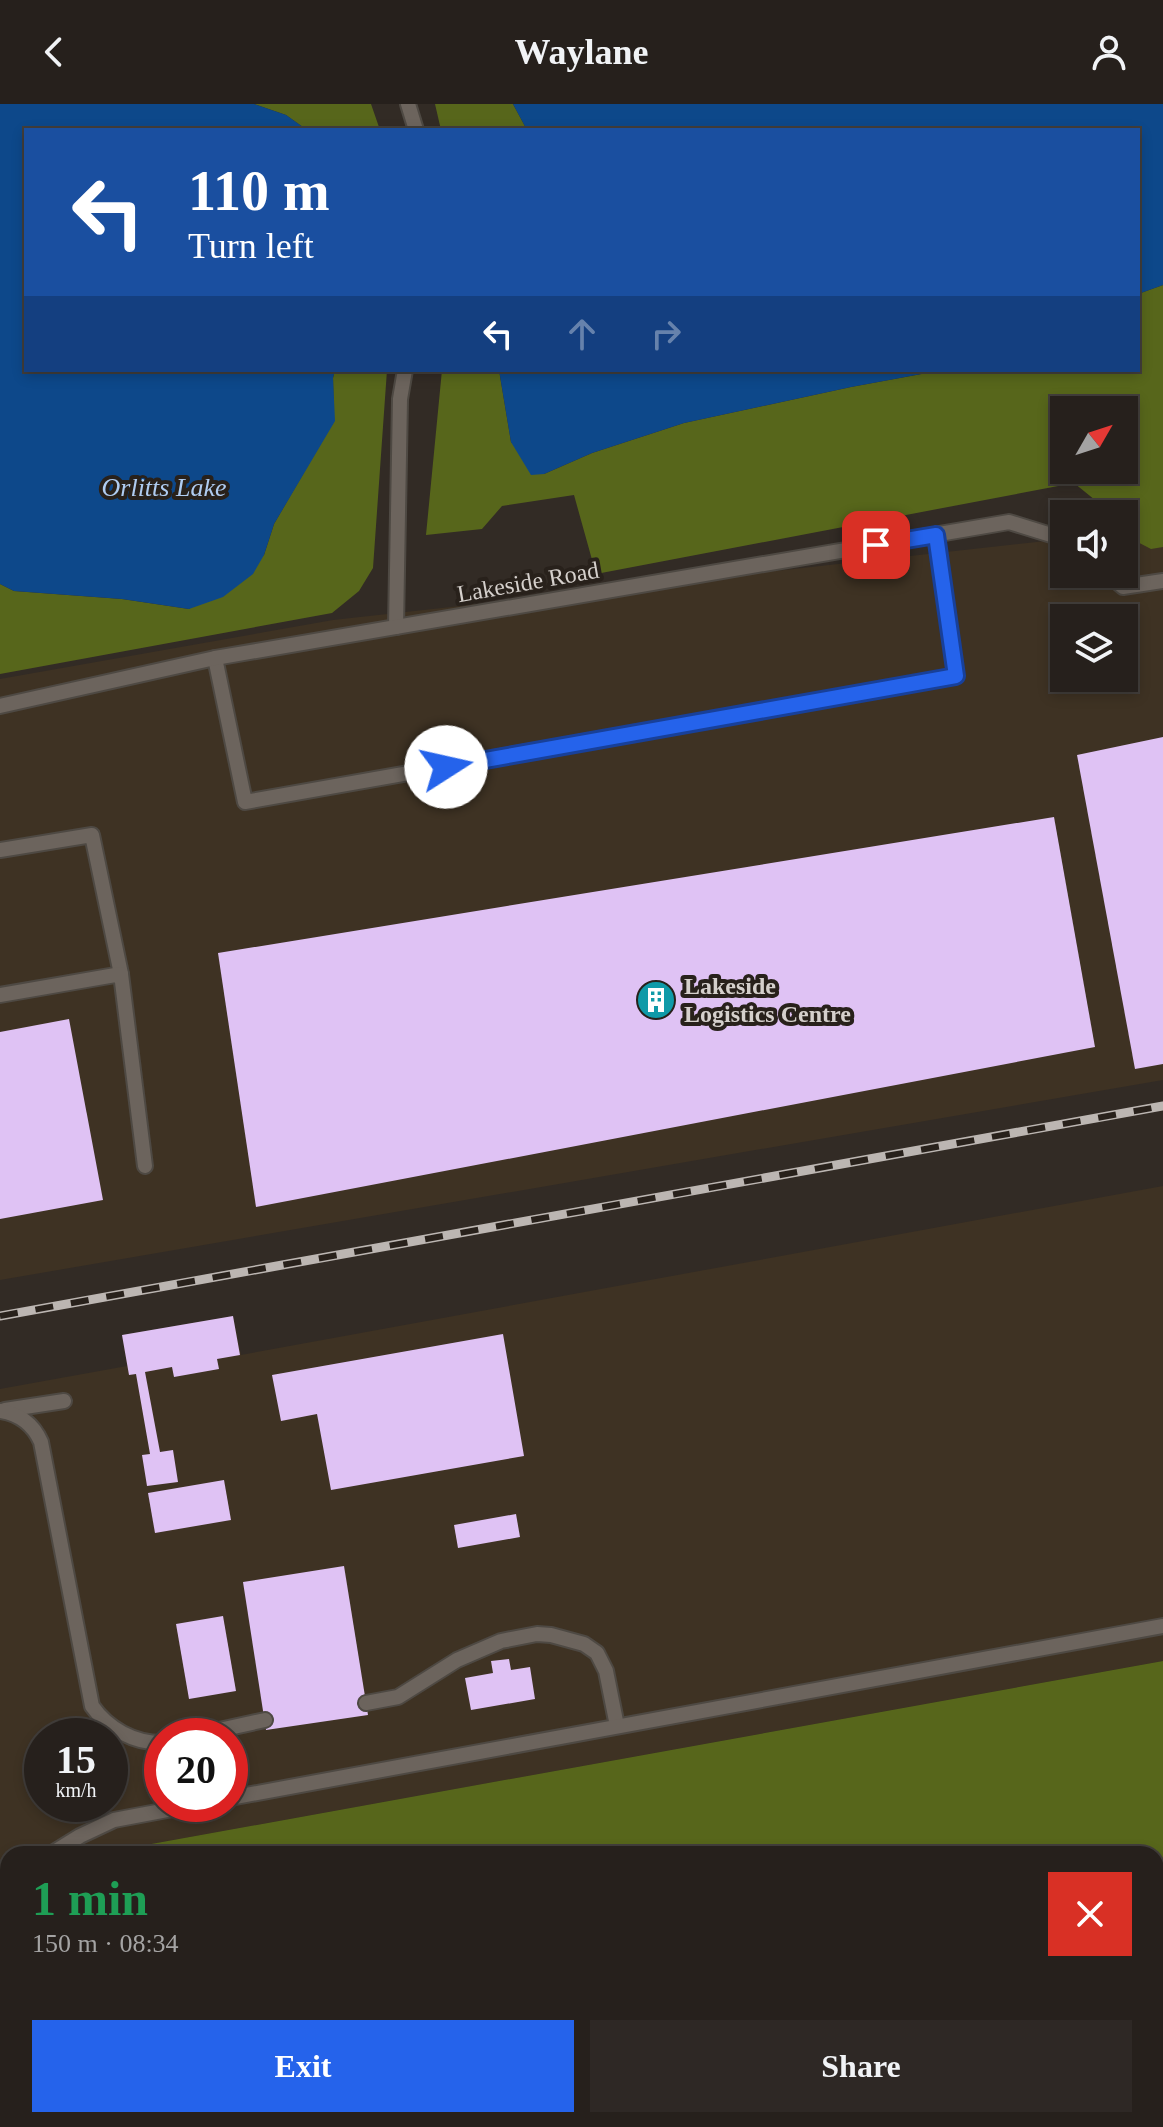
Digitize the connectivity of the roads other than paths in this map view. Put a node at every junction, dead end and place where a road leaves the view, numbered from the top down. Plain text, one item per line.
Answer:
1 (409, 106) edge
2 (415, 128) edge
3 (405, 372) edge
4 (936, 535) junction
5 (1050, 535) edge
6 (1163, 581) edge
7 (1138, 585) edge
8 (396, 627) junction
9 (215, 658) junction
10 (0, 706) edge
11 (0, 850) edge
12 (121, 974) junction
13 (0, 995) edge
14 (145, 1166) dead end
15 (64, 1401) dead end
16 (0, 1411) edge
17 (1163, 1626) edge
18 (366, 1703) dead end
19 (265, 1720) dead end
20 (248, 1724) edge
21 (617, 1726) junction
22 (144, 1742) edge
23 (248, 1795) edge
24 (144, 1814) edge
25 (64, 1846) edge

1 - 2 lane
3 - 8 lane
4 - 5 lane, Lakeside Road
4 - 8 lane, Lakeside Road
4 - 9 lane
6 - 7 lane
8 - 9 lane, Lakeside Road
9 - 10 lane, Lakeside Road
11 - 12 lane
12 - 13 lane
12 - 14 lane
15 - 16 lane
16 - 22 lane
17 - 21 lane
18 - 21 lane
19 - 20 lane
21 - 23 lane
24 - 25 lane

